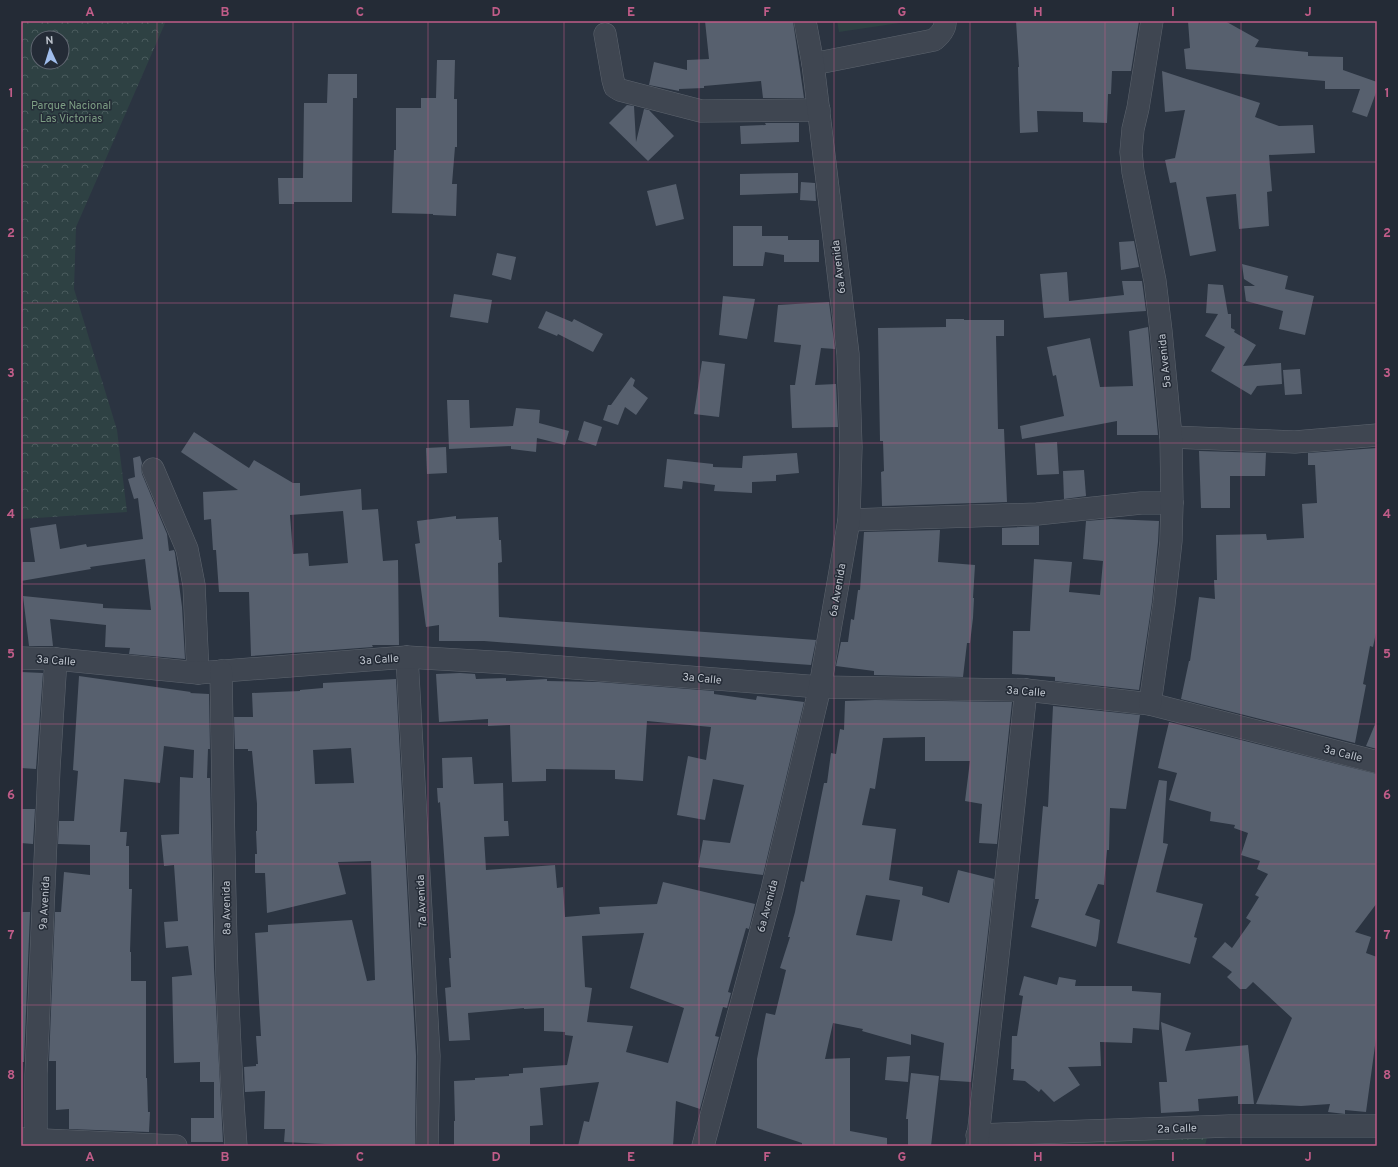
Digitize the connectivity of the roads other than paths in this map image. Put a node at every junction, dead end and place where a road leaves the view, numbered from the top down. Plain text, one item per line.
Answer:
1 (805, 21) edge
2 (945, 21) edge
3 (1152, 21) edge
4 (605, 34) dead end
5 (813, 64) junction
6 (819, 110) junction
7 (1377, 435) edge
8 (1171, 437) junction
9 (153, 469) dead end
10 (1172, 503) junction
11 (849, 520) junction
12 (407, 657) junction
13 (21, 658) edge
14 (56, 659) junction
15 (222, 671) junction
16 (198, 673) junction
17 (820, 687) junction
18 (1026, 690) junction
19 (1150, 704) junction
20 (1377, 762) edge
21 (1377, 1126) edge
22 (31, 1141) edge
23 (977, 1141) edge
24 (176, 1146) edge
25 (236, 1146) edge
26 (427, 1146) edge
27 (703, 1146) edge

1 - 5 street, 6a Avenida
2 - 5 street
3 - 8 street, 5a Avenida
4 - 6 street
5 - 6 street, 6a Avenida
6 - 11 street, 6a Avenida
7 - 8 street
8 - 10 street, 5a Avenida
9 - 16 street
10 - 11 street
10 - 19 street, 5a Avenida
11 - 17 street, 6a Avenida
12 - 15 street, 3a Calle
12 - 17 street, 3a Calle
12 - 26 street, 7a Avenida
13 - 14 street, 3a Calle
14 - 16 street, 3a Calle
14 - 22 street, 9a Avenida
15 - 16 street, 3a Calle
15 - 25 street, 8a Avenida
17 - 18 street, 3a Calle
17 - 27 street, 6a Avenida
18 - 19 street, 3a Calle
18 - 23 street
19 - 20 street, 3a Calle
21 - 23 street, 2a Calle
22 - 24 street

